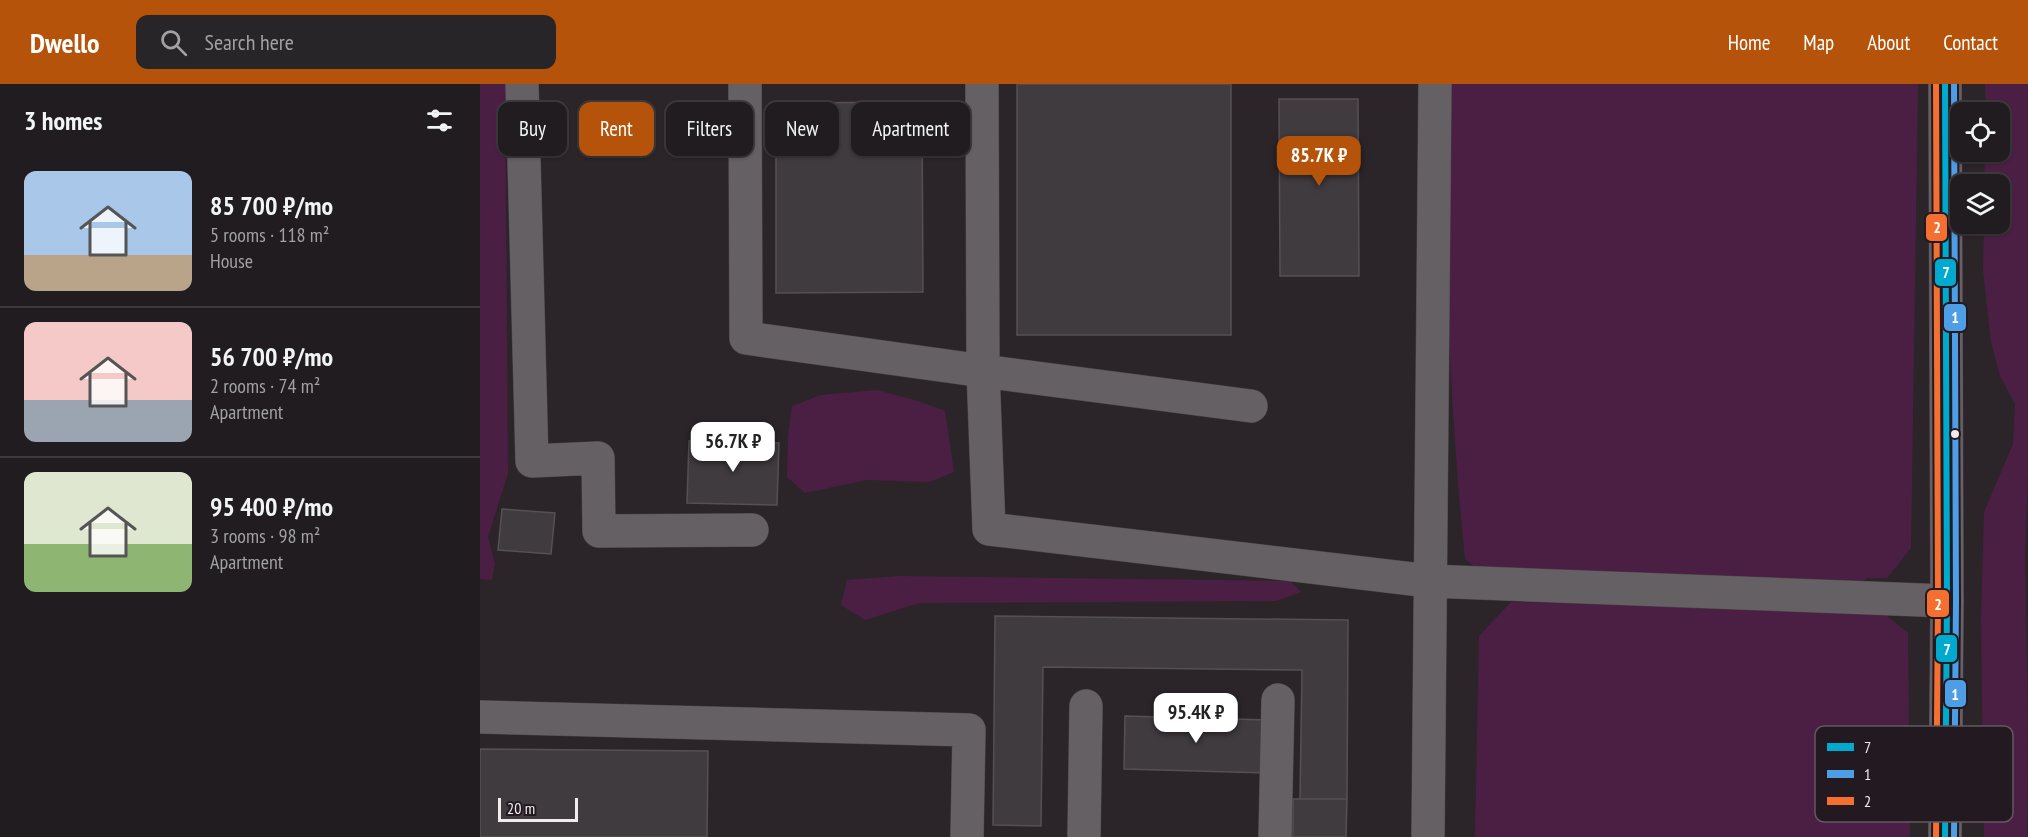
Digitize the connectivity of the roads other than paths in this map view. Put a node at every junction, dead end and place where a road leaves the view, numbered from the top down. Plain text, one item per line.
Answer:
1 (522, 84) edge
2 (745, 84) edge
3 (982, 84) edge
4 (1435, 84) edge
5 (1945, 84) edge
6 (983, 371) junction
7 (1251, 406) dead end
8 (752, 530) dead end
9 (1429, 581) junction
10 (1947, 601) junction
11 (1278, 700) dead end
12 (1086, 706) dead end
13 (480, 717) edge
14 (1946, 726) edge
15 (1945, 822) edge
16 (968, 837) edge
17 (1084, 837) edge
18 (1275, 837) edge
19 (1428, 837) edge
20 (1945, 837) edge

1 - 8 lane
2 - 6 lane
3 - 6 lane
4 - 9 lane
5 - 10 main road
6 - 7 lane
6 - 9 lane
9 - 10 lane
9 - 19 lane
10 - 14 main road
11 - 18 lane
12 - 17 lane
13 - 16 lane
15 - 20 main road

